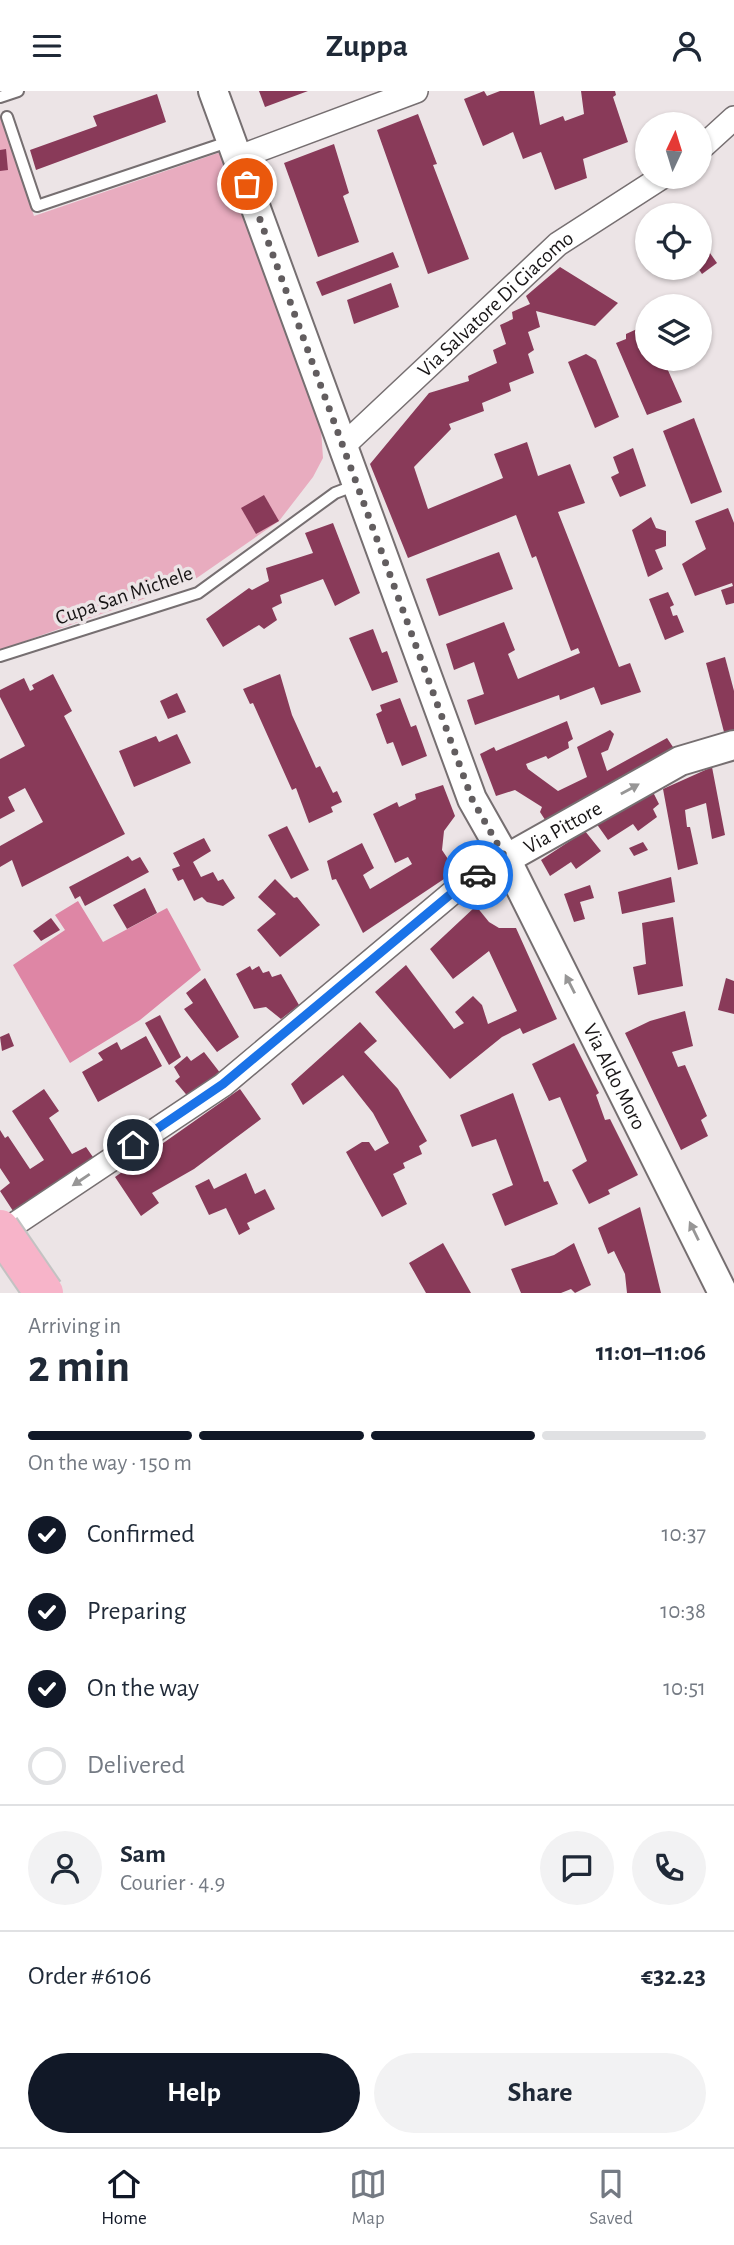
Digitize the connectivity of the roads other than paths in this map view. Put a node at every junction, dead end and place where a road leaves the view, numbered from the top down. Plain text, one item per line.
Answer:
1 (18, 91) edge
2 (213, 91) edge
3 (416, 91) edge
4 (0, 97) edge
5 (8, 117) dead end
6 (734, 118) edge
7 (712, 138) edge
8 (234, 150) junction
9 (644, 189) edge
10 (342, 447) junction
11 (356, 485) junction
12 (0, 656) edge
13 (734, 745) edge
14 (506, 859) junction
15 (0, 1232) edge
16 (44, 1293) edge
17 (723, 1293) edge

1 - 4 lane
2 - 8 street, Via Aldo Moro
3 - 8 street
5 - 8 lane
6 - 7 street
8 - 10 street, Via Aldo Moro
9 - 10 street, Via Salvatore Di Giacomo
10 - 11 street, Via Aldo Moro
11 - 12 lane, Cupa San Michele
11 - 14 street, Via Aldo Moro
14 -> 13 street, Via Pittore
14 -> 15 street, Via Pittore
17 -> 14 street, Via Aldo Moro
15 - 16 highway, bridge

